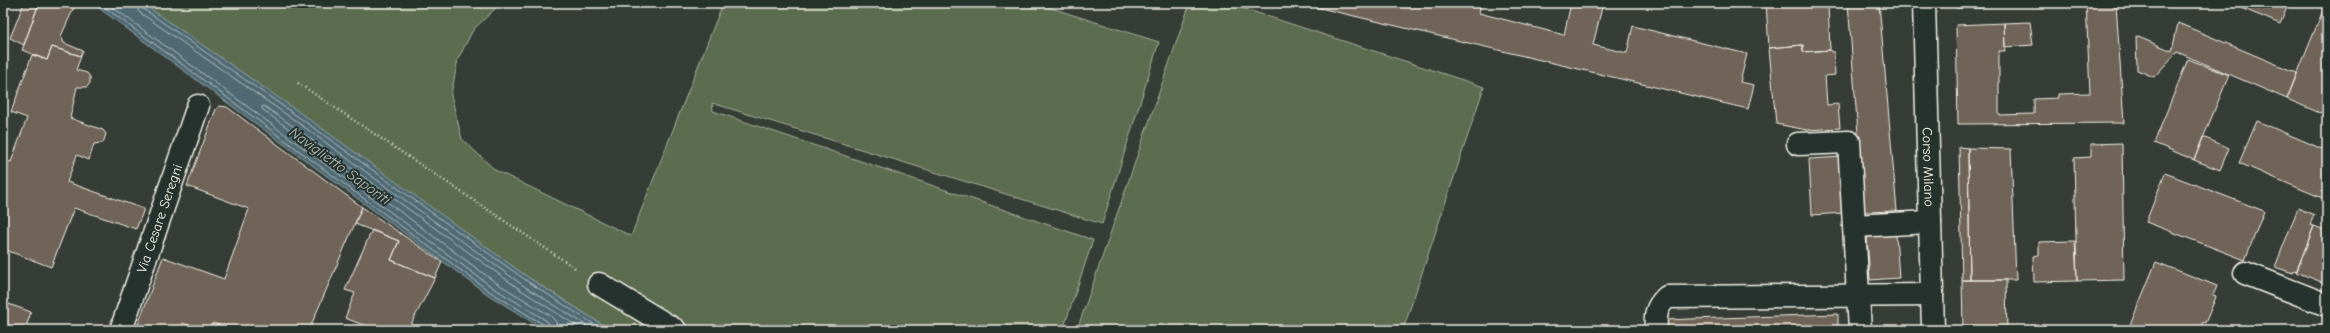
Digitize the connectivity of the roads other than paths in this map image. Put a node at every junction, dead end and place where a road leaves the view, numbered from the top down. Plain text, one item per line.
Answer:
1 (1924, 3) edge
2 (198, 106) dead end
3 (1798, 144) dead end
4 (1930, 222) junction
5 (1854, 226) junction
6 (2245, 273) dead end
7 (599, 284) road end
8 (1932, 295) junction
9 (1858, 296) junction
10 (2327, 305) edge
11 (121, 330) edge
12 (675, 330) edge
13 (1656, 330) edge
14 (1860, 330) edge
15 (1933, 330) edge

1 - 4 street, Corso Milano
2 - 11 street, Via Cesare Seregni
3 - 5 street
4 - 5 street
4 - 8 street, Corso Milano
5 - 9 street
6 - 10 street
7 - 12 street
8 - 9 street
8 - 15 street, Corso Milano
9 - 13 street
9 - 14 street

